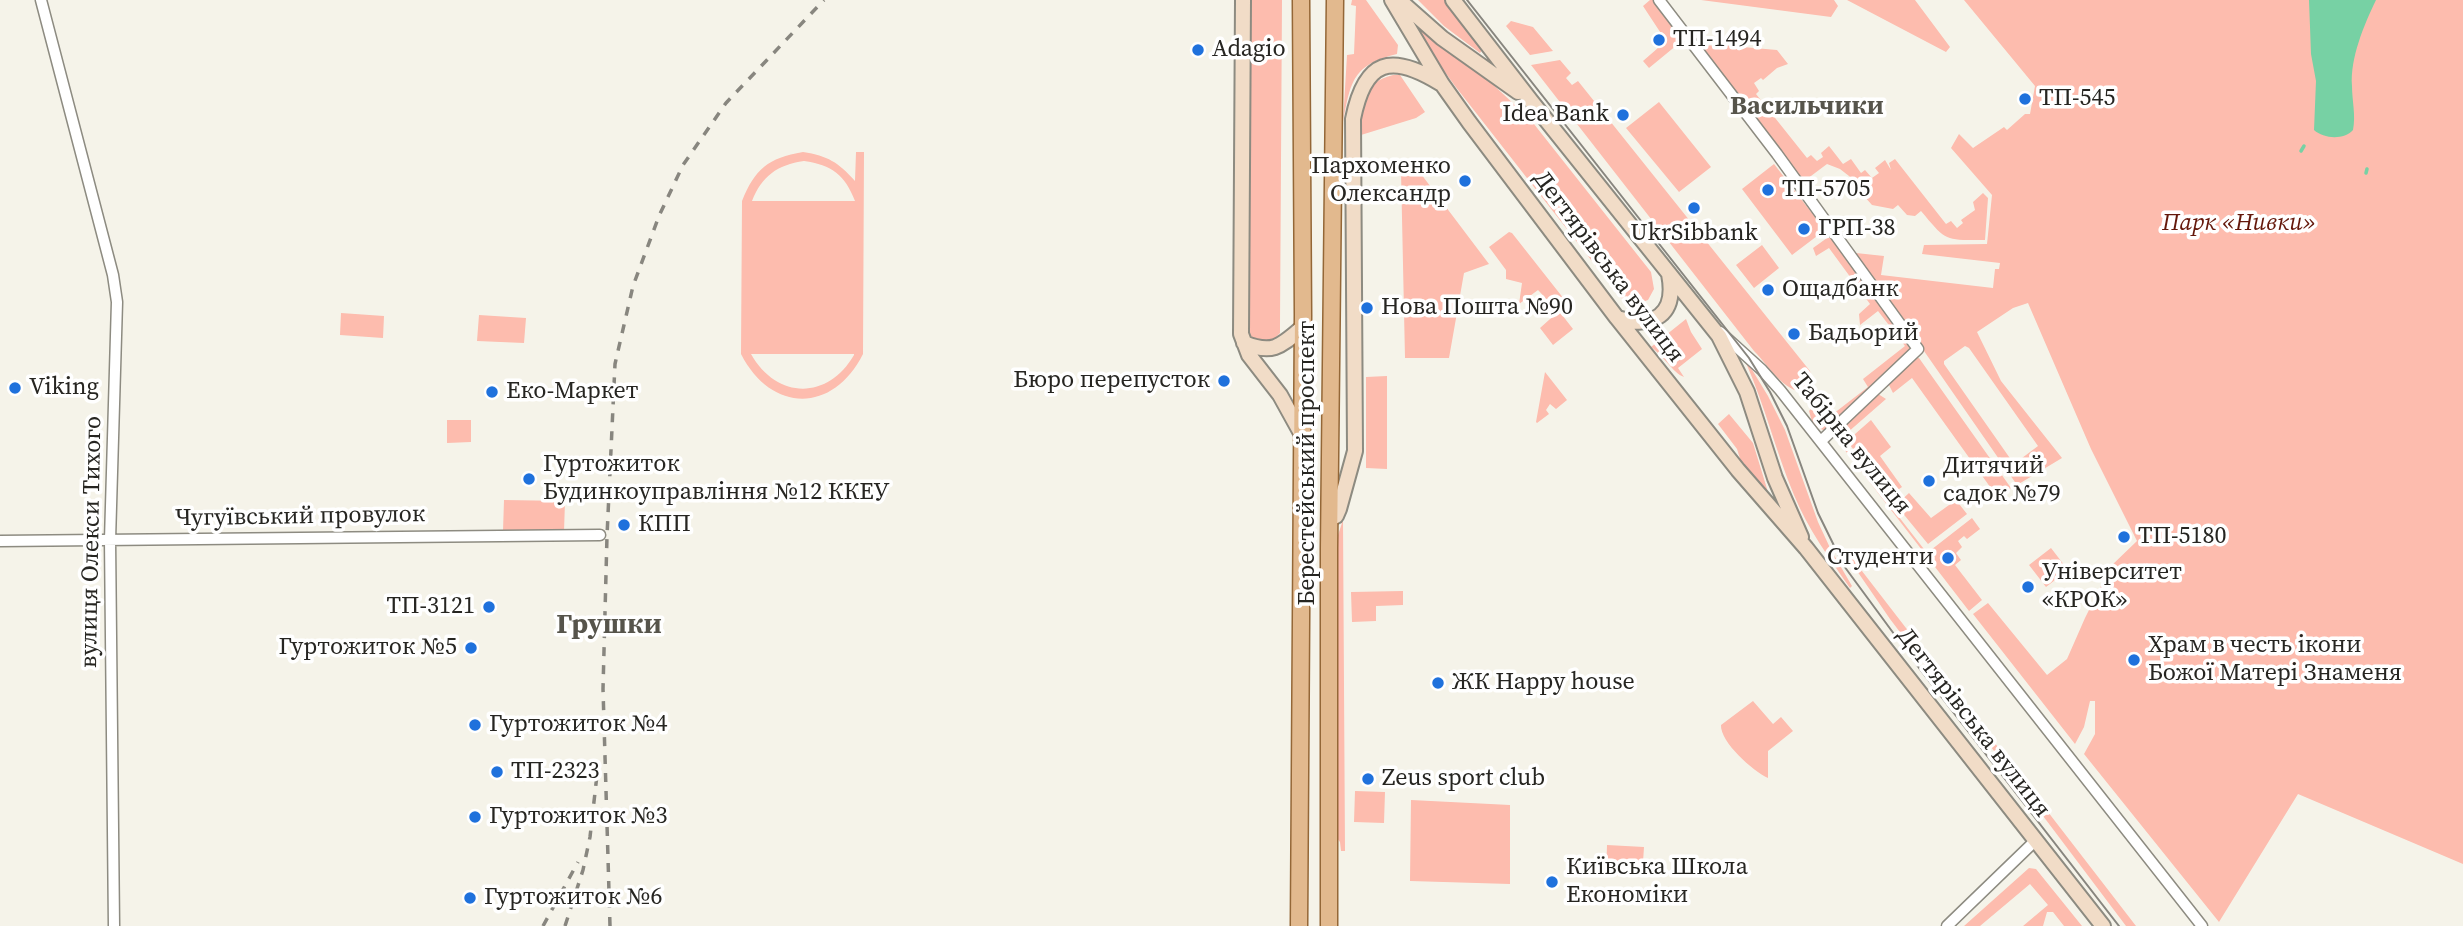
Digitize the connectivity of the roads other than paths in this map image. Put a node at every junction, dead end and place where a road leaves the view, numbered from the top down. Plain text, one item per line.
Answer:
1 (41, 0) edge
2 (1243, 0) edge
3 (1301, 0) edge
4 (1335, 0) edge
5 (1392, 0) edge
6 (1399, 0) edge
7 (1454, 0) edge
8 (1659, 0) edge
9 (1442, 84) junction
10 (1531, 101) junction
11 (1669, 274) junction
12 (1617, 318) junction
13 (1706, 319) junction
14 (1303, 327) junction
15 (1244, 343) junction
16 (1301, 433) junction
17 (1821, 441) junction
18 (1330, 518) junction
19 (600, 535) dead end
20 (110, 540) junction
21 (0, 541) edge
22 (1806, 548) junction
23 (2036, 840) junction
24 (114, 926) edge
25 (1299, 926) edge
26 (1329, 926) edge
27 (1947, 926) edge
28 (2104, 926) edge
29 (2202, 926) edge

1 - 20 street, вулиця Олекси Тихого
2 - 15 main road
3 - 14 main road, Берестейський проспект
4 - 18 main road, Берестейський проспект
5 - 9 main road, Дегтярівська вулиця
6 - 10 main road
7 - 10 main road, Табірна вулиця
8 - 17 street
9 - 12 main road, Дегтярівська вулиця
9 - 18 main road
10 - 11 main road, Табірна вулиця
11 - 12 main road
11 - 13 main road, Табірна вулиця
12 - 22 main road, Дегтярівська вулиця
13 - 17 street, Табірна вулиця
13 - 22 main road, Дегтярівська вулиця
14 - 15 main road
14 - 16 main road, Берестейський проспект
15 - 16 main road
16 - 25 main road, Берестейський проспект
17 - 29 street, Табірна вулиця
18 - 26 main road, Берестейський проспект
19 - 20 street, Чугуївський провулок
20 - 21 street, Чугуївський провулок
20 - 24 street, вулиця Олекси Тихого
22 - 23 main road, Дегтярівська вулиця
23 - 27 street
23 - 28 main road, Дегтярівська вулиця

